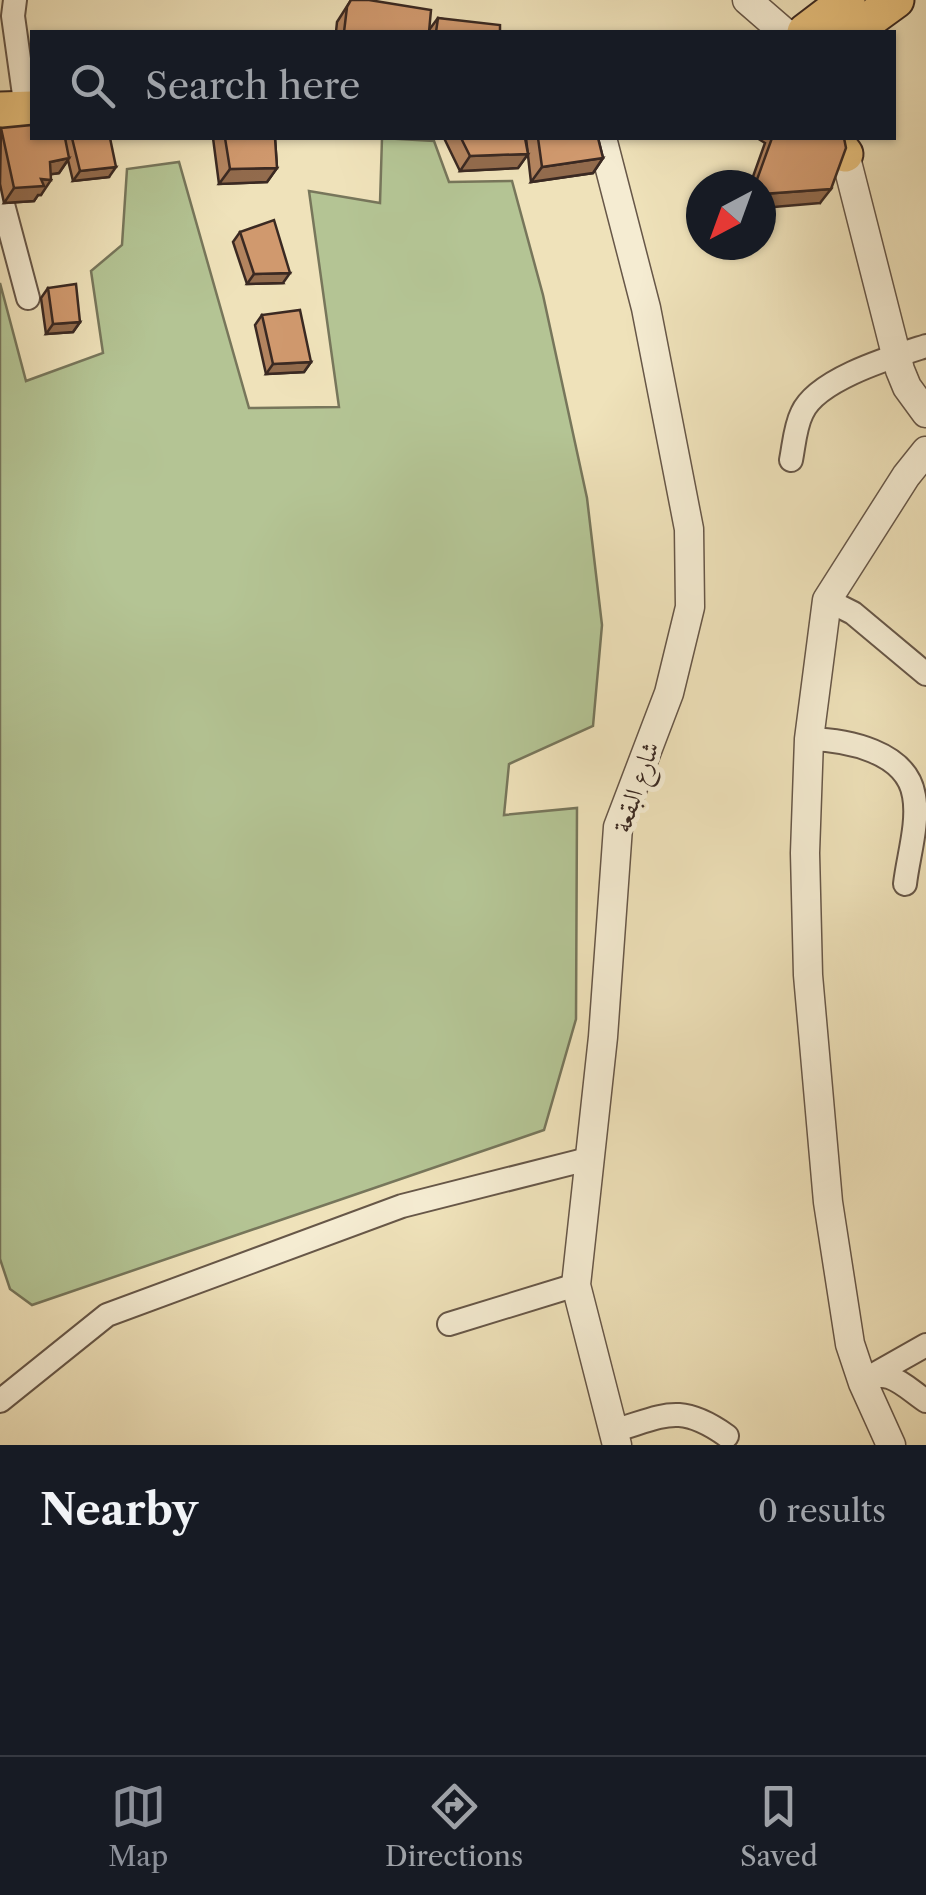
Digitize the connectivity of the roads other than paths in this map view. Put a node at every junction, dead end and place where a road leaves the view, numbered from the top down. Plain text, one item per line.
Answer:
1 (16, 0) edge
2 (747, 0) edge
3 (847, 0) edge
4 (896, 0) edge
5 (784, 30) edge
6 (808, 30) edge
7 (855, 30) edge
8 (18, 119) edge
9 (603, 140) edge
10 (839, 143) edge
11 (0, 193) edge
12 (28, 298) dead end
13 (926, 346) edge
14 (897, 356) junction
15 (926, 412) edge
16 (926, 451) edge
17 (791, 460) dead end
18 (827, 600) junction
19 (926, 674) edge
20 (809, 739) junction
21 (905, 884) dead end
22 (592, 1158) junction
23 (576, 1285) junction
24 (449, 1324) dead end
25 (926, 1346) edge
26 (868, 1379) junction
27 (0, 1401) edge
28 (926, 1401) edge
29 (727, 1436) dead end
30 (615, 1438) edge
31 (891, 1445) edge

1 - 8 street
2 - 5 street
3 - 6 main road
4 - 7 main road
9 - 22 street, شارع البقعة
10 - 14 street
11 - 12 street
13 - 14 street
14 - 15 street
14 - 17 street
16 - 18 street
18 - 19 street
18 - 20 street
20 - 21 street
20 - 26 street
22 - 23 street, شارع البقعة
22 - 27 street
23 - 24 street
23 - 30 street, شارع البقعة
25 - 26 street
26 - 28 street
26 - 31 street
29 - 30 street

